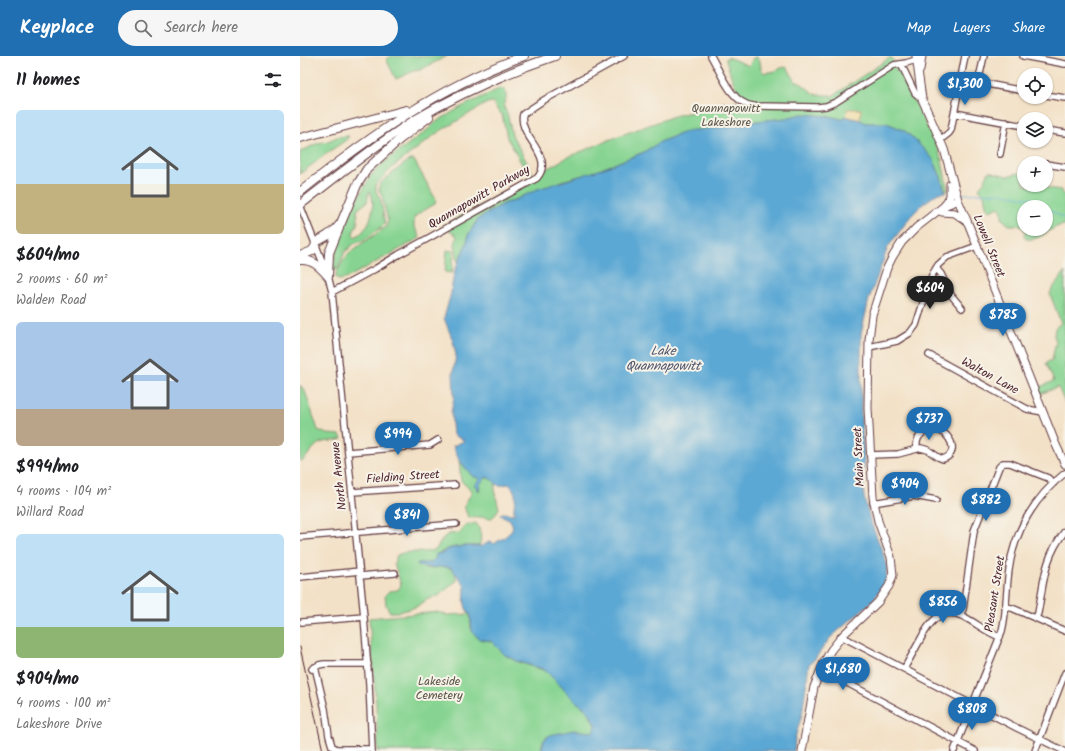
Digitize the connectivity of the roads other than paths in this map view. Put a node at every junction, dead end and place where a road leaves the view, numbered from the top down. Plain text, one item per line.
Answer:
1 (524, 56) edge
2 (555, 56) edge
3 (624, 56) edge
4 (711, 56) edge
5 (966, 56) edge
6 (984, 56) edge
7 (1023, 56) edge
8 (918, 60) edge
9 (903, 63) junction
10 (1065, 64) edge
11 (918, 78) junction
12 (961, 79) junction
13 (978, 83) junction
14 (1017, 90) edge
15 (1053, 96) edge
16 (1065, 98) edge
17 (922, 99) junction
18 (452, 100) junction
19 (420, 105) junction
20 (955, 113) junction
21 (1006, 122) junction
22 (1017, 124) edge
23 (1053, 131) edge
24 (1065, 133) edge
25 (300, 137) edge
26 (940, 140) junction
27 (1000, 154) dead end
28 (1053, 165) edge
29 (948, 166) junction
30 (1065, 167) edge
31 (302, 190) edge
32 (958, 200) junction
33 (300, 205) edge
34 (943, 209) junction
35 (341, 223) junction
36 (968, 223) junction
37 (316, 242) junction
38 (977, 246) junction
39 (300, 256) edge
40 (300, 260) edge
41 (936, 268) junction
42 (328, 276) junction
43 (332, 292) junction
44 (962, 308) dead end
45 (869, 347) junction
46 (929, 355) dead end
47 (1043, 412) junction
48 (438, 440) dead end
49 (916, 448) junction
50 (348, 452) junction
51 (870, 455) junction
52 (1065, 464) edge
53 (1065, 473) edge
54 (1054, 483) junction
55 (455, 484) dead end
56 (352, 492) junction
57 (936, 500) dead end
58 (874, 503) junction
59 (456, 524) dead end
60 (1065, 531) edge
61 (356, 532) junction
62 (300, 537) edge
63 (394, 573) dead end
64 (360, 574) junction
65 (300, 577) edge
66 (1006, 607) junction
67 (960, 615) junction
68 (364, 617) junction
69 (1036, 618) junction
70 (302, 622) dead end
71 (1065, 631) edge
72 (842, 636) junction
73 (1000, 637) junction
74 (368, 664) junction
75 (821, 669) junction
76 (904, 669) junction
77 (1065, 673) edge
78 (973, 705) junction
79 (1040, 739) junction
80 (958, 742) junction
81 (372, 750) edge
82 (802, 751) edge
83 (954, 751) edge
84 (975, 751) edge
85 (1036, 751) edge
86 (1064, 751) edge

1 - 19 highway
2 - 18 highway
3 - 43 street, Quannapowitt Parkway
4 - 9 street
5 - 12 street
6 - 13 street
7 - 10 street
8 - 9 street
8 - 11 main road, Lowell Street
8 - 11 main road, Lowell Street
9 - 17 street
11 - 17 main road, Lowell Street
12 - 13 street
12 - 20 street
13 - 14 street
15 - 16 street
17 - 26 main road, Lowell Street
18 - 33 highway
18 - 35 highway
19 - 25 highway
19 - 31 highway
20 - 21 street
20 - 26 street
21 - 22 street
21 - 27 street
23 - 24 street
26 - 29 main road, Lowell Street
28 - 30 street
29 - 32 main road, Lowell Street
29 - 34 main road
32 - 34 main road, Main Street
32 - 36 main road, Lowell Street
33 - 37 street, North Avenue
34 - 36 main road
34 - 45 main road, Main Street
35 - 37 highway
35 - 42 highway
36 - 38 main road, Lowell Street
37 - 39 highway
37 - 42 street, North Avenue
38 - 41 street
38 - 47 main road, Lowell Street
40 - 42 highway
41 - 44 street
41 - 45 street
42 - 43 street, North Avenue
43 - 50 street, North Avenue
45 - 51 main road, Main Street
46 - 47 street, Walton Lane
47 - 52 main road, Lowell Street
48 - 50 street
49 - 49 street
49 - 51 street
50 - 56 street, North Avenue
51 - 58 main road, Main Street
53 - 54 street, Pleasant Street
54 - 66 street, Pleasant Street
54 - 67 street
55 - 56 street, Fielding Street
56 - 61 street, North Avenue
57 - 58 street
58 - 72 main road, Main Street
59 - 61 street
60 - 69 street
61 - 62 street
61 - 64 street, North Avenue
63 - 64 street
64 - 65 street
64 - 68 street, North Avenue
66 - 69 street
66 - 73 street, Pleasant Street
67 - 73 street
67 - 76 street
68 - 70 street
68 - 74 street, North Avenue
69 - 71 street
72 - 75 main road, Main Street
72 - 76 street
73 - 78 street, Pleasant Street
74 - 81 street, North Avenue
74 - 81 street
75 - 80 street
75 - 82 main road, Main Street
76 - 78 street
77 - 79 street
78 - 79 street
78 - 80 street, Pleasant Street
79 - 85 street
79 - 86 street
80 - 83 street, Pleasant Street
80 - 84 street

